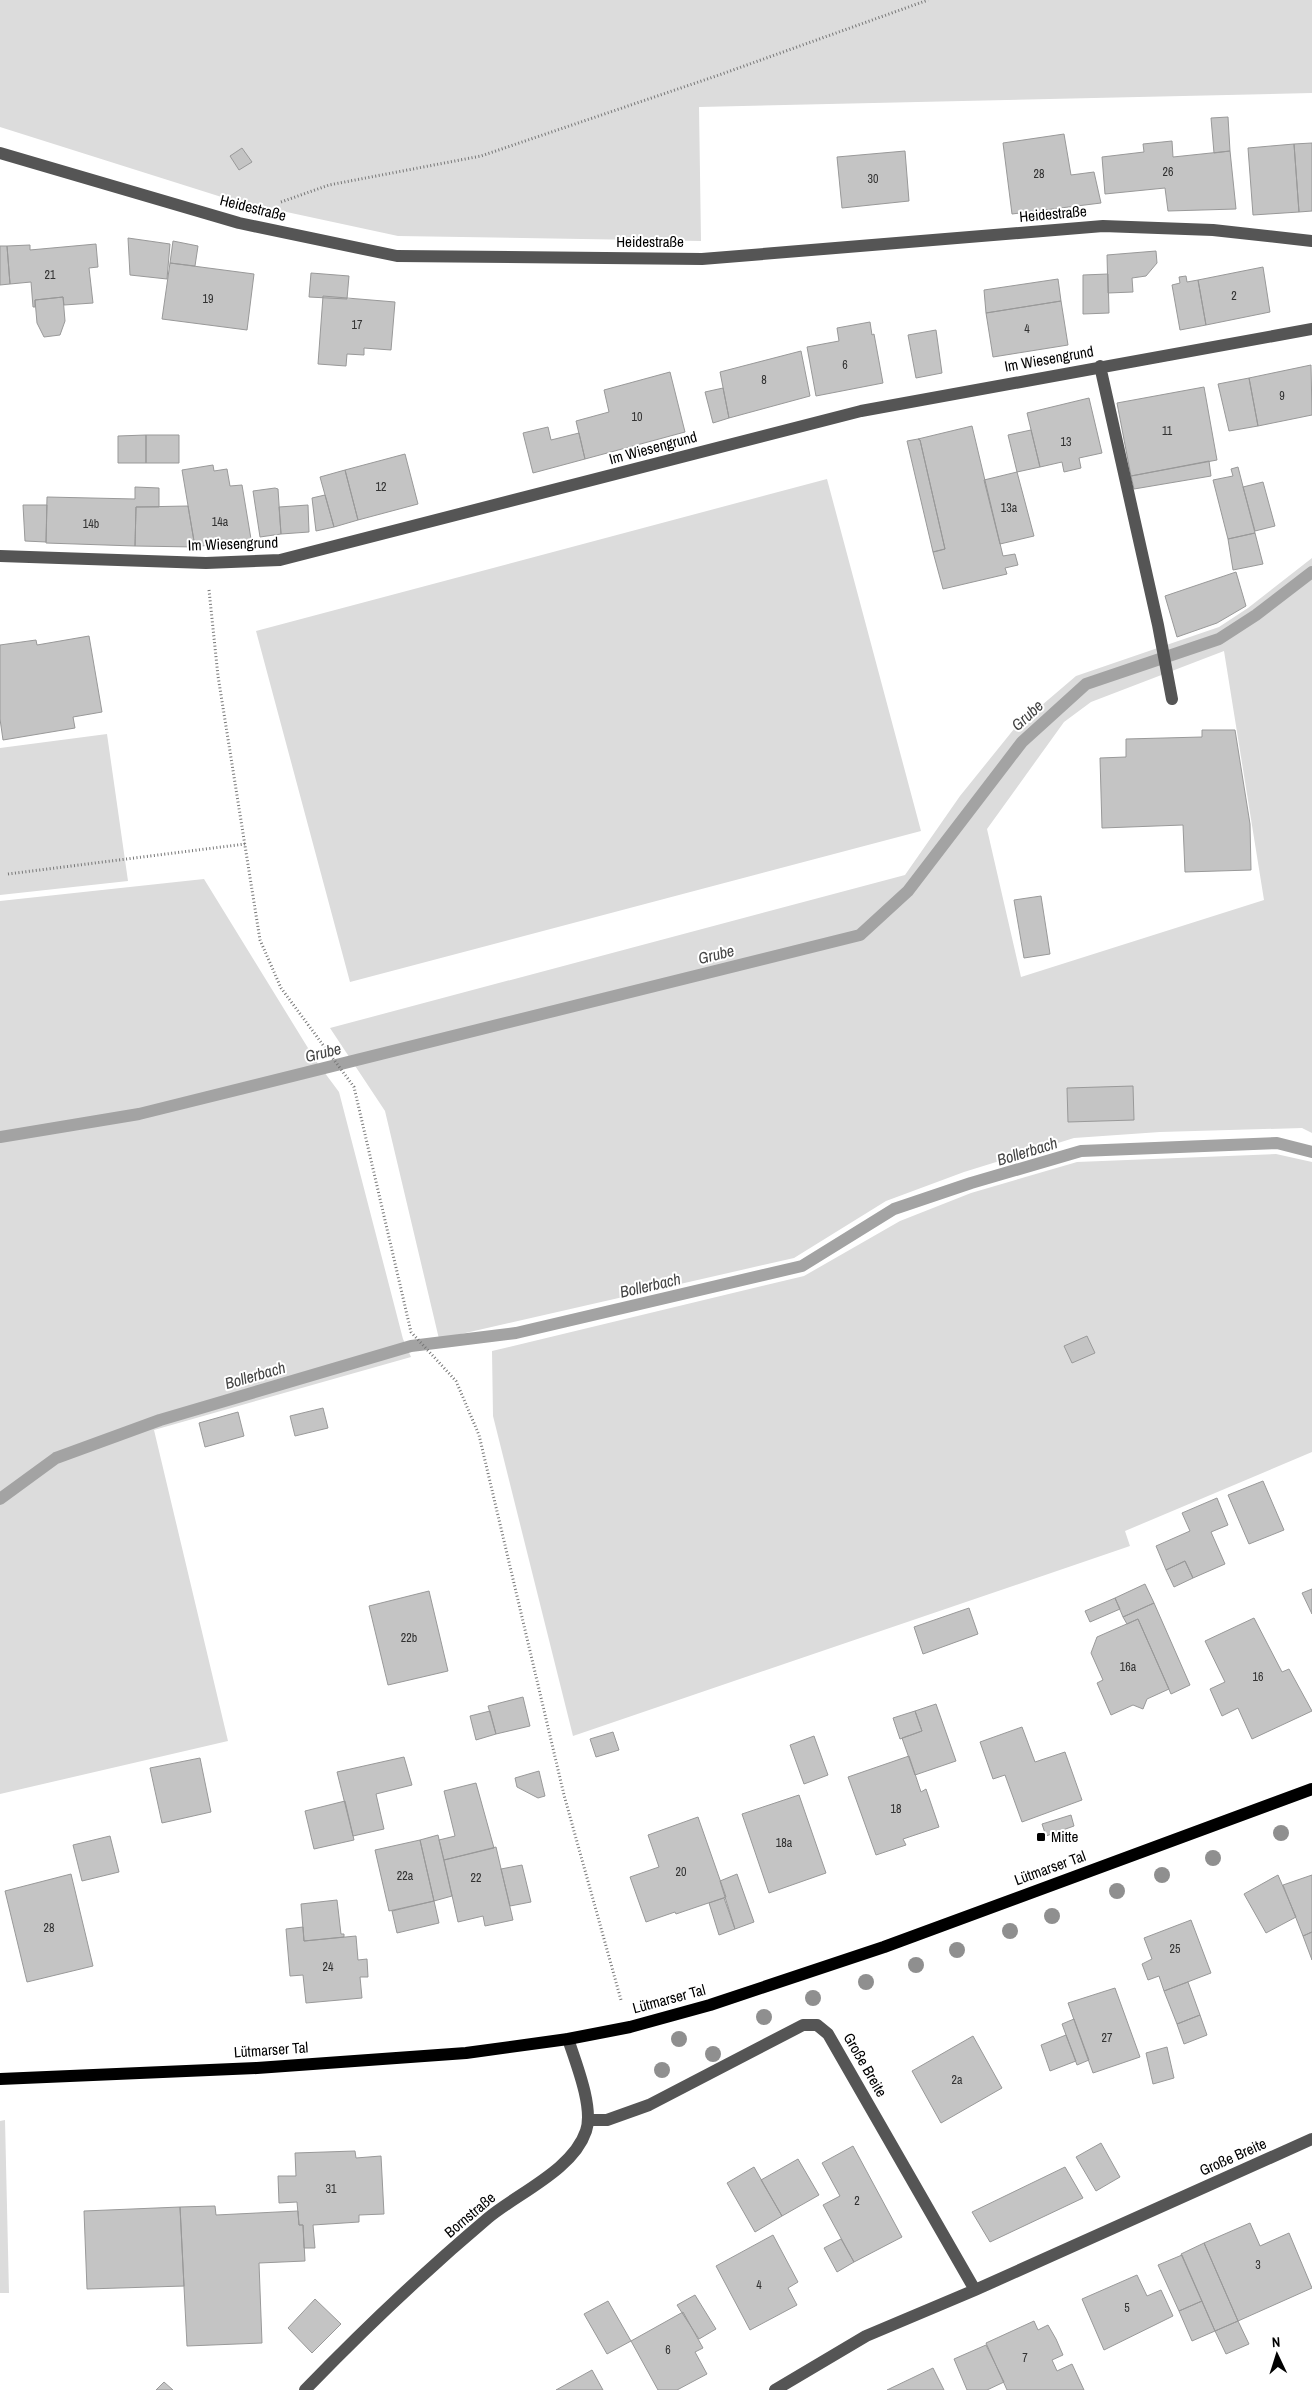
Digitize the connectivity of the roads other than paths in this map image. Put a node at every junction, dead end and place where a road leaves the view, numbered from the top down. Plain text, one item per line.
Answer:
1 (0, 153) edge
2 (1312, 241) edge
3 (1312, 328) edge
4 (1100, 366) junction
5 (0, 556) edge
6 (1172, 699) dead end
7 (1312, 1789) edge
8 (568, 2039) junction
9 (0, 2079) edge
10 (590, 2120) junction
11 (1312, 2139) edge
12 (975, 2290) junction
13 (305, 2390) edge
14 (775, 2390) edge

1 - 2 street, Heidestraße
3 - 4 street, Im Wiesengrund
4 - 5 street, Im Wiesengrund
4 - 6 street
7 - 8 main road, Lütmarser Tal
8 - 9 main road, Lütmarser Tal
8 - 10 street
10 - 12 street, Große Breite
10 - 13 street, Bornstraße
11 - 12 street, Große Breite
12 - 14 street, Große Breite

